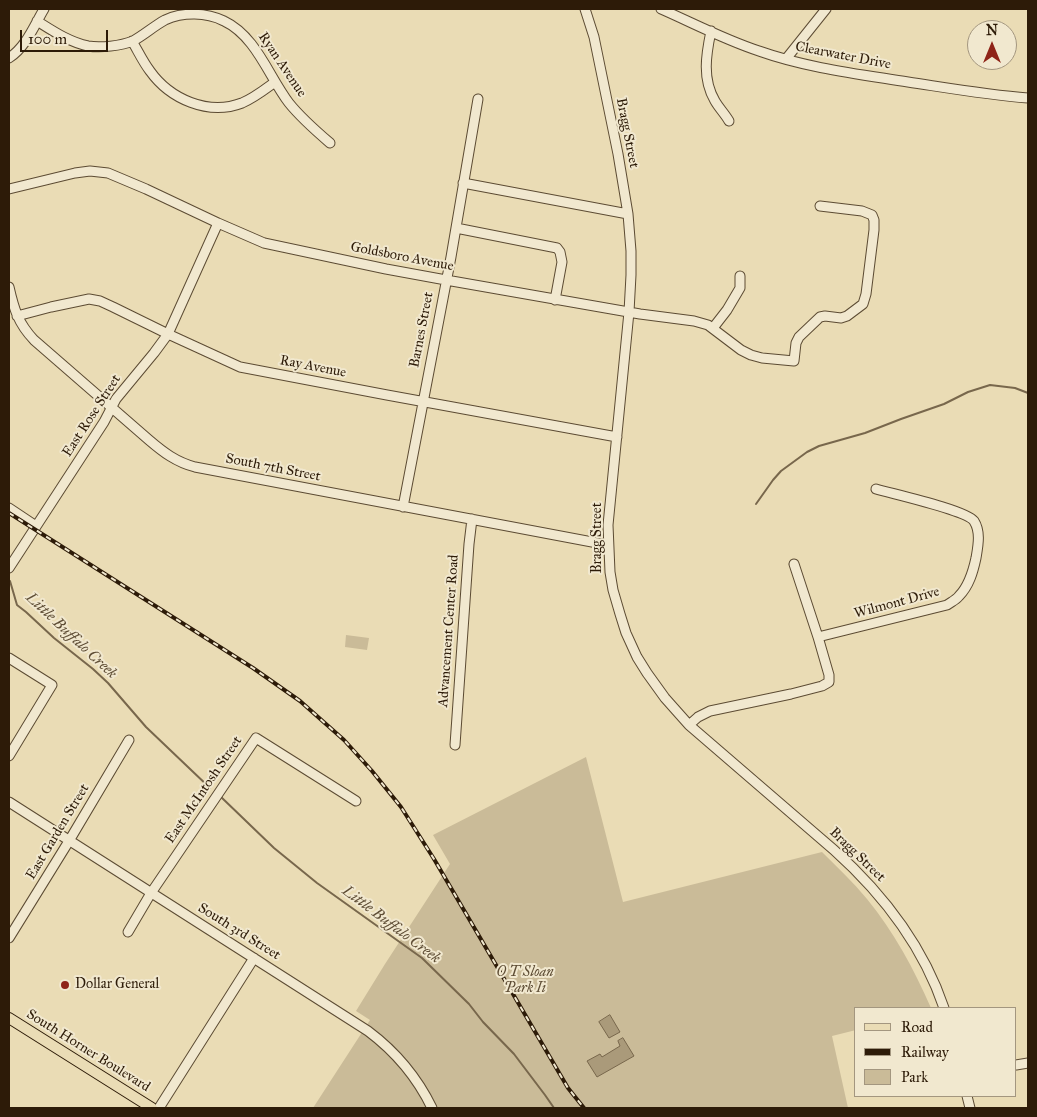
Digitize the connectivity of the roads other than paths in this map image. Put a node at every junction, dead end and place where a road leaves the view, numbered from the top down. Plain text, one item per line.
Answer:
1 (44, 9) edge
2 (585, 9) edge
3 (661, 9) edge
4 (826, 9) edge
5 (37, 21) junction
6 (711, 31) junction
7 (132, 41) junction
8 (9, 58) edge
9 (786, 59) junction
10 (275, 82) junction
11 (1028, 98) edge
12 (478, 99) dead end
13 (729, 120) dead end
14 (330, 143) dead end
15 (463, 183) junction
16 (9, 189) edge
17 (820, 206) dead end
18 (628, 214) junction
19 (218, 223) junction
20 (456, 228) junction
21 (740, 276) dead end
22 (446, 280) junction
23 (9, 287) edge
24 (555, 300) junction
25 (629, 312) junction
26 (17, 316) junction
27 (714, 328) junction
28 (168, 334) junction
29 (423, 401) junction
30 (111, 408) junction
31 (617, 437) junction
32 (876, 489) dead end
33 (403, 506) junction
34 (9, 508) edge
35 (472, 520) junction
36 (36, 526) junction
37 (608, 545) junction
38 (794, 564) dead end
39 (9, 568) edge
40 (818, 637) junction
41 (9, 658) edge
42 (689, 725) junction
43 (129, 740) dead end
44 (455, 745) dead end
45 (9, 756) edge
46 (9, 802) edge
47 (356, 802) dead end
48 (69, 841) junction
49 (151, 893) junction
50 (128, 932) dead end
51 (9, 938) edge
52 (254, 958) junction
53 (944, 1007) edge
54 (9, 1018) edge
55 (152, 1108) edge
56 (158, 1108) edge
57 (432, 1108) edge

1 - 5 street
2 - 18 street, Bragg Street
3 - 6 street, Clearwater Drive
4 - 9 street
5 - 7 street, Ryan Avenue
5 - 8 street
6 - 9 street, Clearwater Drive
6 - 13 street
7 - 10 street
7 - 10 street, Ryan Avenue
9 - 11 street, Clearwater Drive
10 - 14 street, Ryan Avenue
12 - 15 street, Barnes Street
15 - 18 street
15 - 20 street, Barnes Street
16 - 19 street, Goldsboro Avenue
17 - 27 street, Goldsboro Avenue
18 - 25 street, Bragg Street
19 - 22 street, Goldsboro Avenue
19 - 28 street, East Rose Street
20 - 22 street, Barnes Street
20 - 24 street
21 - 27 street
22 - 24 street, Goldsboro Avenue
22 - 29 street, Barnes Street
23 - 26 street, South 7th Street
24 - 25 street, Goldsboro Avenue
25 - 27 street, Goldsboro Avenue
25 - 31 street, Bragg Street
26 - 28 street, Ray Avenue
26 - 30 street, South 7th Street
28 - 29 street, Ray Avenue
28 - 30 street, East Rose Street
29 - 31 street, Ray Avenue
29 - 33 street, Barnes Street
30 - 33 street, South 7th Street
30 - 36 street, East Rose Street
31 - 37 street, Bragg Street
32 - 40 street, Wilmont Drive
33 - 35 street, South 7th Street
34 - 36 street
35 - 37 street, South 7th Street
35 - 44 street, Advancement Center Road
36 - 39 street, East Rose Street
37 - 42 street, Bragg Street
38 - 40 street
40 - 42 street
41 - 45 street
42 - 53 street, Bragg Street
43 - 48 street, East Garden Street
46 - 48 street, South 3rd Street
47 - 49 street, East McIntosh Street
48 - 49 street, South 3rd Street
48 - 51 street, East Garden Street
49 - 50 street, East McIntosh Street
49 - 52 street, South 3rd Street
52 - 56 street
52 - 57 street, South 3rd Street
54 - 55 main road, South Horner Boulevard

